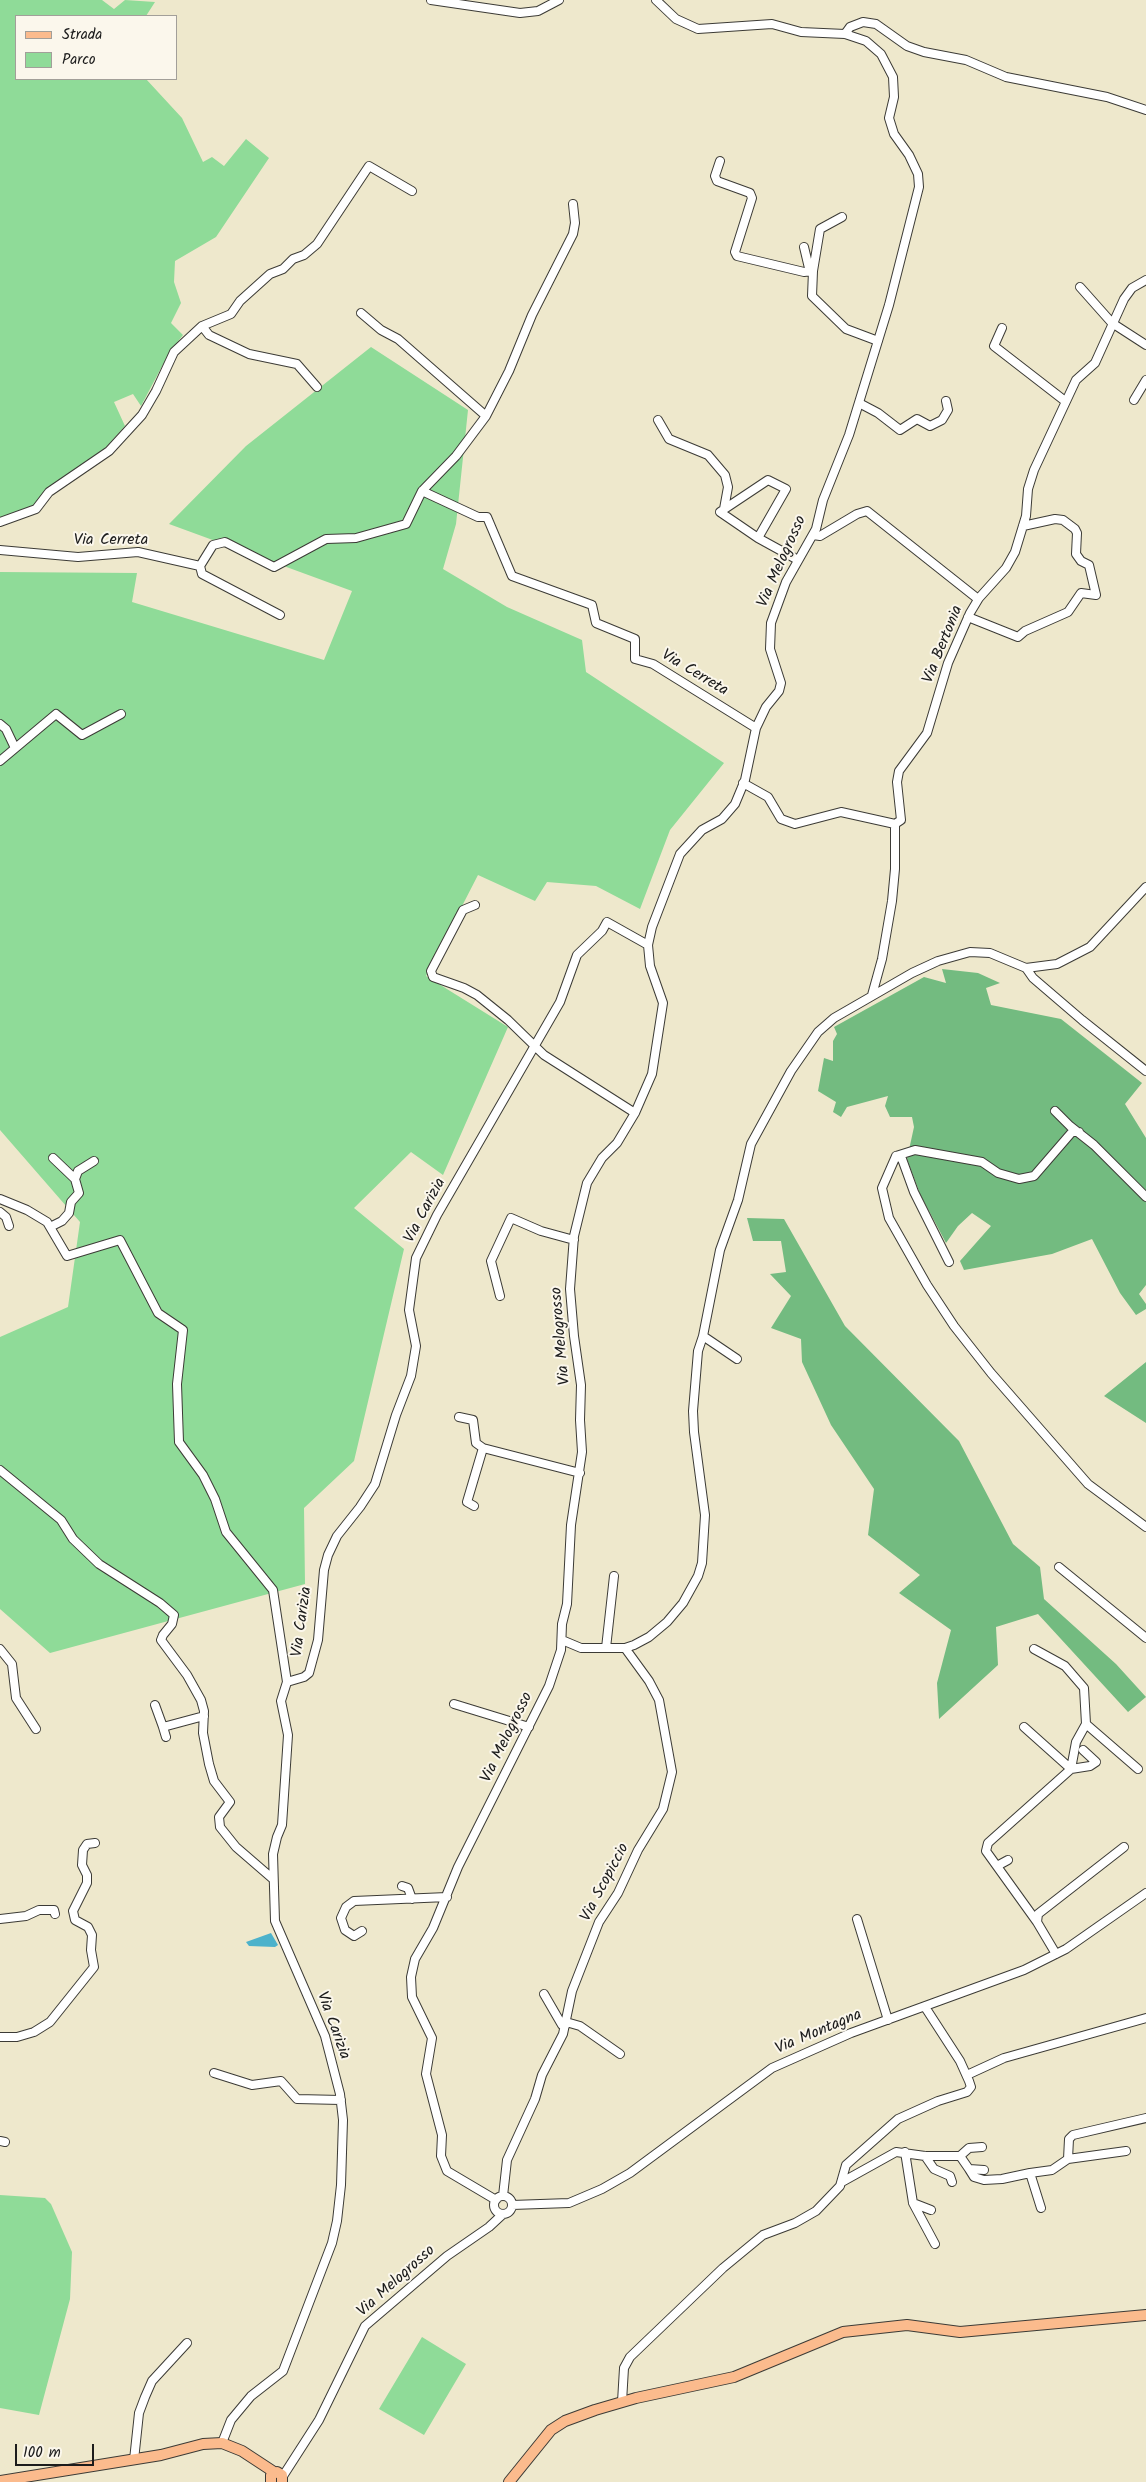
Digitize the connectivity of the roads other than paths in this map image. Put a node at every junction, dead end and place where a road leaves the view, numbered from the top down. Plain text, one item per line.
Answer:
1 (432, 0) edge
2 (559, 0) edge
3 (656, 0) edge
4 (845, 34) junction
5 (1146, 110) edge
6 (720, 161) dead end
7 (412, 191) dead end
8 (573, 204) dead end
9 (842, 217) dead end
10 (804, 247) dead end
11 (813, 271) junction
12 (1146, 280) edge
13 (1080, 287) dead end
14 (362, 313) dead end
15 (1112, 323) junction
16 (202, 326) junction
17 (1002, 328) dead end
18 (878, 341) junction
19 (1146, 345) edge
20 (1146, 380) edge
21 (317, 387) dead end
22 (1134, 400) dead end
23 (946, 401) dead end
24 (1065, 401) junction
25 (859, 403) junction
26 (486, 416) junction
27 (658, 420) dead end
28 (422, 491) junction
29 (724, 509) junction
30 (0, 522) edge
31 (1024, 526) junction
32 (813, 535) junction
33 (758, 538) junction
34 (0, 550) edge
35 (798, 560) junction
36 (200, 566) junction
37 (978, 599) junction
38 (280, 615) dead end
39 (968, 617) junction
40 (121, 714) dead end
41 (0, 724) edge
42 (756, 728) junction
43 (15, 748) junction
44 (0, 760) edge
45 (743, 783) junction
46 (895, 824) junction
47 (1146, 887) edge
48 (475, 905) dead end
49 (648, 945) junction
50 (1026, 968) junction
51 (872, 995) junction
52 (534, 1047) junction
53 (1146, 1071) edge
54 (1055, 1111) dead end
55 (635, 1113) junction
56 (1079, 1132) junction
57 (896, 1156) junction
58 (53, 1158) dead end
59 (94, 1161) dead end
60 (75, 1179) junction
61 (1146, 1197) edge
62 (0, 1199) edge
63 (0, 1212) edge
64 (9, 1226) dead end
65 (50, 1227) junction
66 (574, 1240) junction
67 (949, 1262) dead end
68 (500, 1296) dead end
69 (703, 1336) junction
70 (737, 1359) dead end
71 (459, 1417) dead end
72 (483, 1448) junction
73 (0, 1470) edge
74 (580, 1472) junction
75 (474, 1506) dead end
76 (1146, 1526) edge
77 (1059, 1567) dead end
78 (614, 1576) dead end
79 (1146, 1638) edge
80 (562, 1640) junction
81 (606, 1648) junction
82 (625, 1648) junction
83 (0, 1649) edge
84 (1034, 1650) dead end
85 (287, 1682) junction
86 (155, 1704) dead end
87 (454, 1704) dead end
88 (204, 1716) junction
89 (1086, 1724) junction
90 (163, 1726) junction
91 (529, 1727) junction
92 (1024, 1727) dead end
93 (36, 1729) dead end
94 (166, 1737) dead end
95 (1083, 1750) dead end
96 (1071, 1769) junction
97 (1138, 1769) dead end
98 (95, 1843) dead end
99 (1124, 1847) dead end
100 (1008, 1860) dead end
101 (997, 1866) junction
102 (273, 1879) junction
103 (402, 1886) dead end
104 (1146, 1893) edge
105 (447, 1897) junction
106 (412, 1899) junction
107 (55, 1914) dead end
108 (0, 1919) edge
109 (857, 1919) dead end
110 (1037, 1922) junction
111 (362, 1932) dead end
112 (1056, 1954) junction
113 (544, 1994) dead end
114 (925, 2007) junction
115 (1146, 2018) edge
116 (888, 2020) junction
117 (566, 2024) junction
118 (0, 2037) edge
119 (620, 2054) dead end
120 (214, 2073) dead end
121 (967, 2075) junction
122 (341, 2100) junction
123 (1146, 2118) edge
124 (982, 2147) dead end
125 (1126, 2150) dead end
126 (905, 2152) junction
127 (925, 2156) junction
128 (960, 2156) junction
129 (1068, 2159) junction
130 (969, 2169) junction
131 (984, 2170) dead end
132 (1030, 2173) junction
133 (842, 2182) junction
134 (952, 2182) dead end
135 (500, 2198) junction
136 (913, 2203) junction
137 (512, 2205) junction
138 (1041, 2208) dead end
139 (931, 2210) dead end
140 (503, 2214) junction
141 (935, 2244) dead end
142 (1146, 2315) edge
143 (187, 2343) dead end
144 (622, 2402) junction
145 (222, 2443) junction
146 (134, 2460) junction
147 (276, 2477) edge
148 (0, 2481) edge
149 (509, 2482) edge

1 - 2 street
3 - 4 street, Via Melogrosso
4 - 5 street
4 - 18 street, Via Melogrosso
6 - 11 street
7 - 16 street
8 - 26 street
9 - 11 street
10 - 11 street
11 - 18 street
12 - 15 street, Via Bertonia
13 - 15 street
14 - 26 street
15 - 19 street
15 - 24 street, Via Bertonia
16 - 21 street
16 - 30 street
17 - 24 street
18 - 25 street, Via Melogrosso
20 - 22 street
23 - 25 street
24 - 31 street, Via Bertonia
25 - 32 street, Via Melogrosso
26 - 28 street
27 - 29 street
28 - 36 street
28 - 42 street, Via Cerreta
29 - 33 street
29 - 33 street
31 - 37 street, Via Bertonia
31 - 39 street
32 - 35 street, Via Melogrosso
32 - 37 street
33 - 35 street
34 - 36 street, Via Cerreta
35 - 42 street, Via Melogrosso
36 - 38 street
37 - 39 street, Via Bertonia
39 - 46 street, Via Bertonia
40 - 43 street
41 - 43 street
42 - 45 street, Via Melogrosso
43 - 44 street
45 - 46 street
45 - 49 street, Via Melogrosso
46 - 51 street, Via Bertonia
47 - 50 street
48 - 52 street
49 - 52 street, Via Carizia
49 - 55 street, Via Melogrosso
50 - 51 street
50 - 53 street
51 - 69 street
52 - 55 street
52 - 85 street, Via Carizia
54 - 56 street
55 - 66 street, Via Melogrosso
56 - 57 street
56 - 61 street
57 - 67 street
57 - 76 street
58 - 60 street
59 - 60 street
60 - 65 street
62 - 65 street
63 - 64 street
65 - 85 street
66 - 68 street
66 - 74 street, Via Melogrosso
69 - 70 street
69 - 82 street
71 - 72 street
72 - 74 street
72 - 75 street
73 - 88 street
74 - 80 street, Via Melogrosso
77 - 79 street
78 - 81 street
80 - 81 street
80 - 91 street, Via Melogrosso
81 - 82 street
82 - 117 street, Via Scopiccio
83 - 93 street
84 - 89 street
85 - 102 street, Via Carizia
86 - 90 street
87 - 91 street
88 - 90 street
88 - 102 street
89 - 96 street
89 - 97 street
90 - 94 street
91 - 105 street, Via Melogrosso
92 - 96 street
95 - 96 street
96 - 101 street
98 - 118 street
99 - 110 street
100 - 101 street
101 - 110 street
102 - 122 street, Via Carizia
103 - 106 street
104 - 112 street, Via Montagna
105 - 106 street
105 - 135 street, Via Melogrosso
106 - 111 street
107 - 108 street
109 - 116 street
110 - 112 street
112 - 114 street, Via Montagna
113 - 117 street
114 - 116 street, Via Montagna
114 - 121 street
115 - 121 street
116 - 137 street, Via Montagna
117 - 119 street
117 - 135 street, Via Scopiccio
120 - 122 street
121 - 133 street
122 - 145 street, Via Carizia
123 - 129 street
124 - 128 street
125 - 129 street
126 - 127 street
126 - 133 street
126 - 136 street
127 - 128 street
127 - 134 street
128 - 130 street
129 - 132 street
130 - 131 street
130 - 132 street
132 - 138 street
133 - 144 street
135 - 137 street
135 - 140 street
136 - 139 street
136 - 141 street
137 - 140 street
140 - 147 street, Via Melogrosso
142 - 144 main road
143 - 146 street
144 - 149 main road
145 - 146 main road
145 - 147 main road
146 - 148 main road

